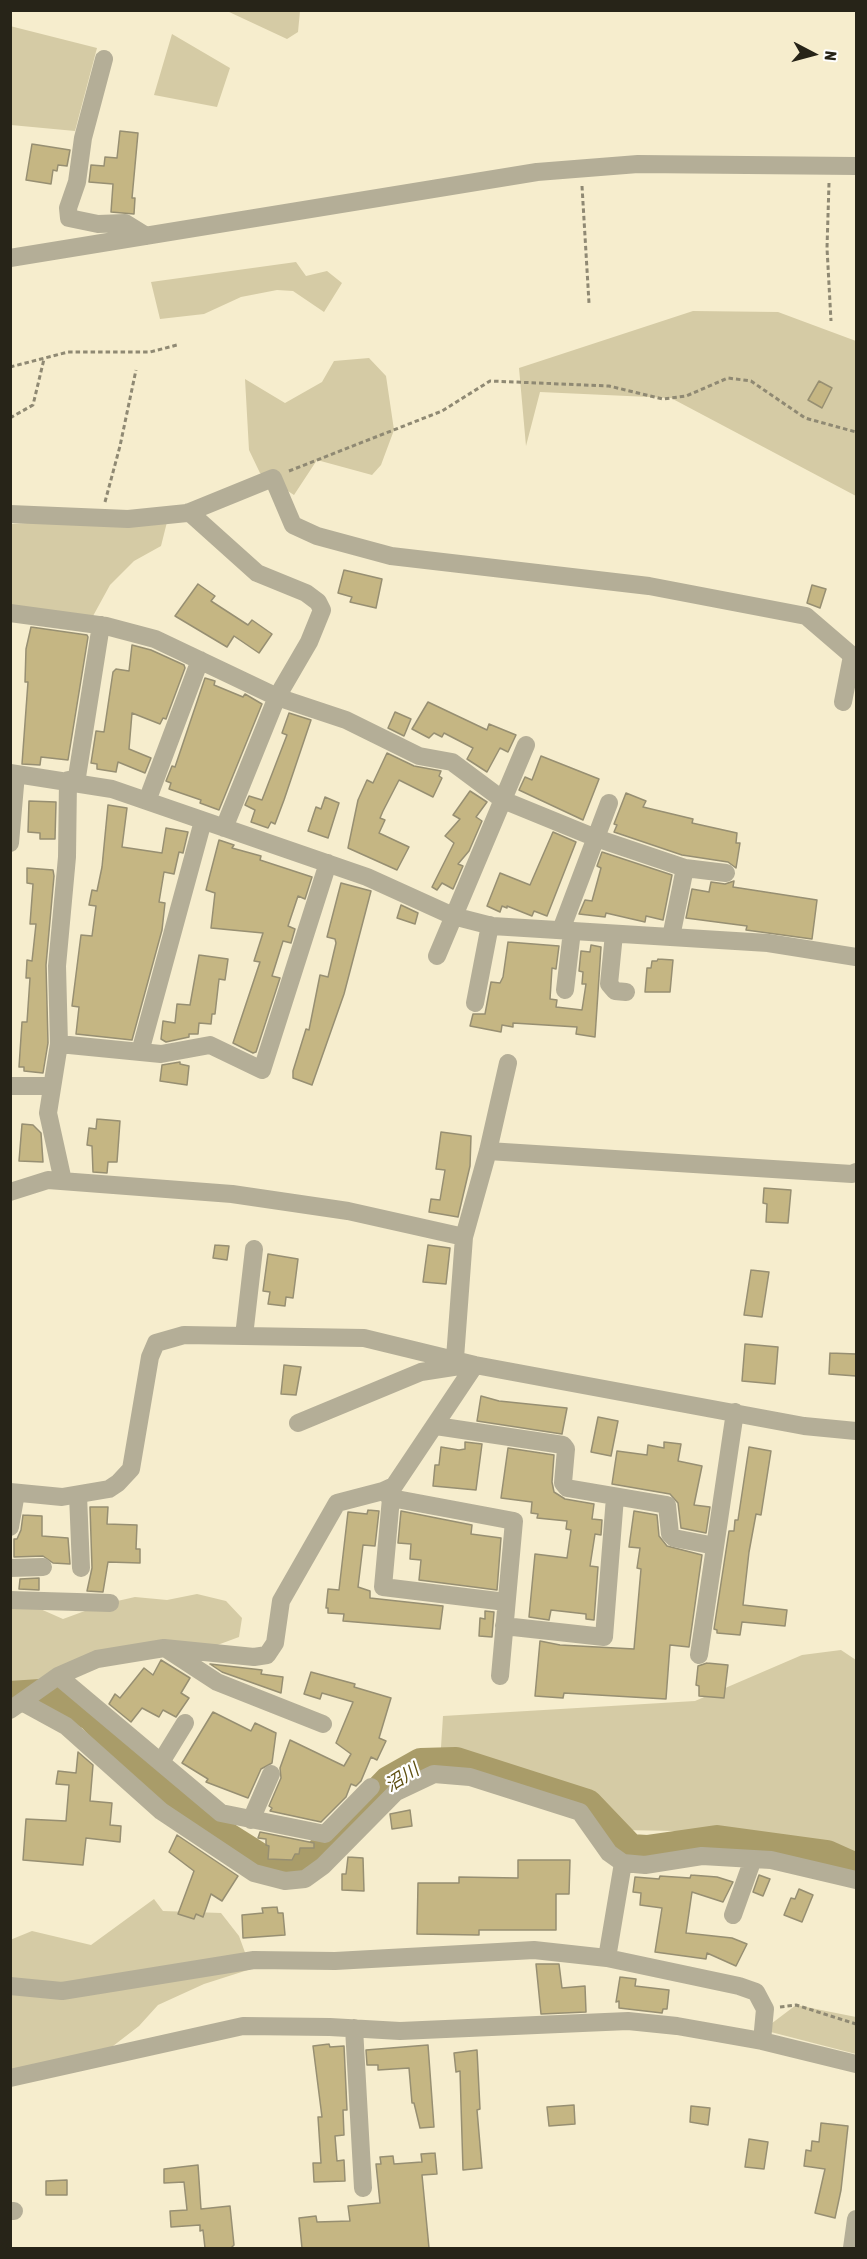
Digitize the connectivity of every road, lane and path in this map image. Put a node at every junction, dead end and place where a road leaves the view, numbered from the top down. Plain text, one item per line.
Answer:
1 (104, 59) dead end
2 (829, 166) junction
3 (856, 166) edge
4 (581, 169) junction
5 (146, 236) junction
6 (10, 258) edge
7 (589, 303) dead end
8 (831, 321) dead end
9 (177, 345) dead end
10 (44, 359) junction
11 (10, 367) edge
12 (136, 370) dead end
13 (10, 418) edge
14 (856, 432) edge
15 (273, 478) junction
16 (189, 512) junction
17 (10, 514) edge
18 (102, 518) junction
19 (11, 614) edge
20 (101, 625) junction
21 (10, 629) edge
22 (854, 658) edge
23 (200, 660) junction
24 (277, 697) junction
25 (843, 702) dead end
26 (526, 745) dead end
27 (13, 774) edge
28 (72, 782) junction
29 (503, 800) junction
30 (147, 801) junction
31 (609, 803) dead end
32 (203, 820) junction
33 (224, 828) junction
34 (596, 838) junction
35 (10, 843) edge
36 (328, 863) junction
37 (685, 868) junction
38 (726, 873) dead end
39 (453, 916) junction
40 (490, 925) junction
41 (566, 931) junction
42 (614, 934) junction
43 (670, 937) junction
44 (437, 956) dead end
45 (856, 957) edge
46 (565, 990) dead end
47 (626, 992) dead end
48 (474, 1003) dead end
49 (59, 1044) junction
50 (140, 1052) junction
51 (508, 1063) dead end
52 (10, 1086) edge
53 (51, 1086) junction
54 (488, 1151) junction
55 (856, 1172) edge
56 (63, 1181) junction
57 (10, 1192) edge
58 (464, 1237) junction
59 (254, 1249) dead end
60 (244, 1336) junction
61 (467, 1362) junction
62 (735, 1412) junction
63 (298, 1423) dead end
64 (435, 1426) junction
65 (856, 1431) edge
66 (13, 1493) edge
67 (78, 1495) junction
68 (387, 1495) junction
69 (615, 1497) junction
70 (10, 1527) edge
71 (715, 1546) junction
72 (44, 1567) dead end
73 (10, 1568) edge
74 (81, 1568) dead end
75 (10, 1600) edge
76 (110, 1602) dead end
77 (506, 1602) junction
78 (504, 1626) junction
79 (164, 1648) junction
80 (699, 1655) dead end
81 (500, 1676) dead end
82 (51, 1681) junction
83 (17, 1706) edge
84 (185, 1723) dead end
85 (323, 1724) dead end
86 (161, 1762) junction
87 (271, 1774) dead end
88 (371, 1787) dead end
89 (251, 1820) junction
90 (753, 1859) junction
91 (623, 1863) junction
92 (856, 1881) edge
93 (734, 1915) dead end
94 (607, 1958) junction
95 (10, 1986) edge
96 (765, 2009) junction
97 (856, 2024) edge
98 (354, 2028) junction
99 (762, 2041) junction
100 (856, 2064) edge
101 (10, 2078) edge
102 (363, 2188) dead end
103 (856, 2218) edge
104 (852, 2248) edge

1 - 5 street
2 - 3 street
2 - 4 street
2 - 8 path
4 - 5 street
4 - 7 path
5 - 6 street
9 - 10 path
10 - 11 path
10 - 13 path
12 - 18 path
14 - 15 path
15 - 16 street
15 - 22 street
16 - 18 street
16 - 24 street
17 - 18 street
19 - 20 street
19 - 21 street
20 - 23 street
20 - 28 street
22 - 25 street
23 - 24 street
23 - 30 street
24 - 29 street
24 - 33 street
26 - 29 street
27 - 28 street
27 - 35 street
28 - 30 street
28 - 49 street
29 - 34 street
29 - 39 street
30 - 32 street
31 - 34 street
32 - 33 street
32 - 50 street
33 - 36 street
34 - 37 street
34 - 41 street
36 - 39 street
36 - 50 street
37 - 38 street
37 - 43 street
39 - 40 street
39 - 44 street
40 - 41 street
40 - 48 street
41 - 42 street
41 - 46 street
42 - 43 street
42 - 47 street
43 - 45 street
49 - 50 street
49 - 53 street
51 - 54 street
52 - 53 street
53 - 56 street
54 - 55 street
54 - 58 street
56 - 57 street
56 - 58 street
58 - 61 street
59 - 60 street
60 - 61 street
60 - 67 street
61 - 62 street
61 - 63 street
61 - 64 street
62 - 65 street
62 - 71 street
64 - 68 street
64 - 69 street
66 - 67 street
66 - 70 street
67 - 74 street
68 - 77 street
68 - 77 street
68 - 79 street
69 - 71 street
69 - 78 street
71 - 80 street
72 - 73 street
75 - 76 street
77 - 78 street
78 - 81 street
79 - 82 street
79 - 85 street
82 - 83 street
82 - 86 street
83 - 91 street
84 - 86 street
86 - 89 street
87 - 89 street
88 - 89 street
90 - 91 street
90 - 92 street
90 - 93 street
91 - 94 street
94 - 95 street
94 - 96 street
96 - 97 path
96 - 99 street
98 - 99 street
98 - 101 street
98 - 102 street
99 - 100 street
103 - 104 street

